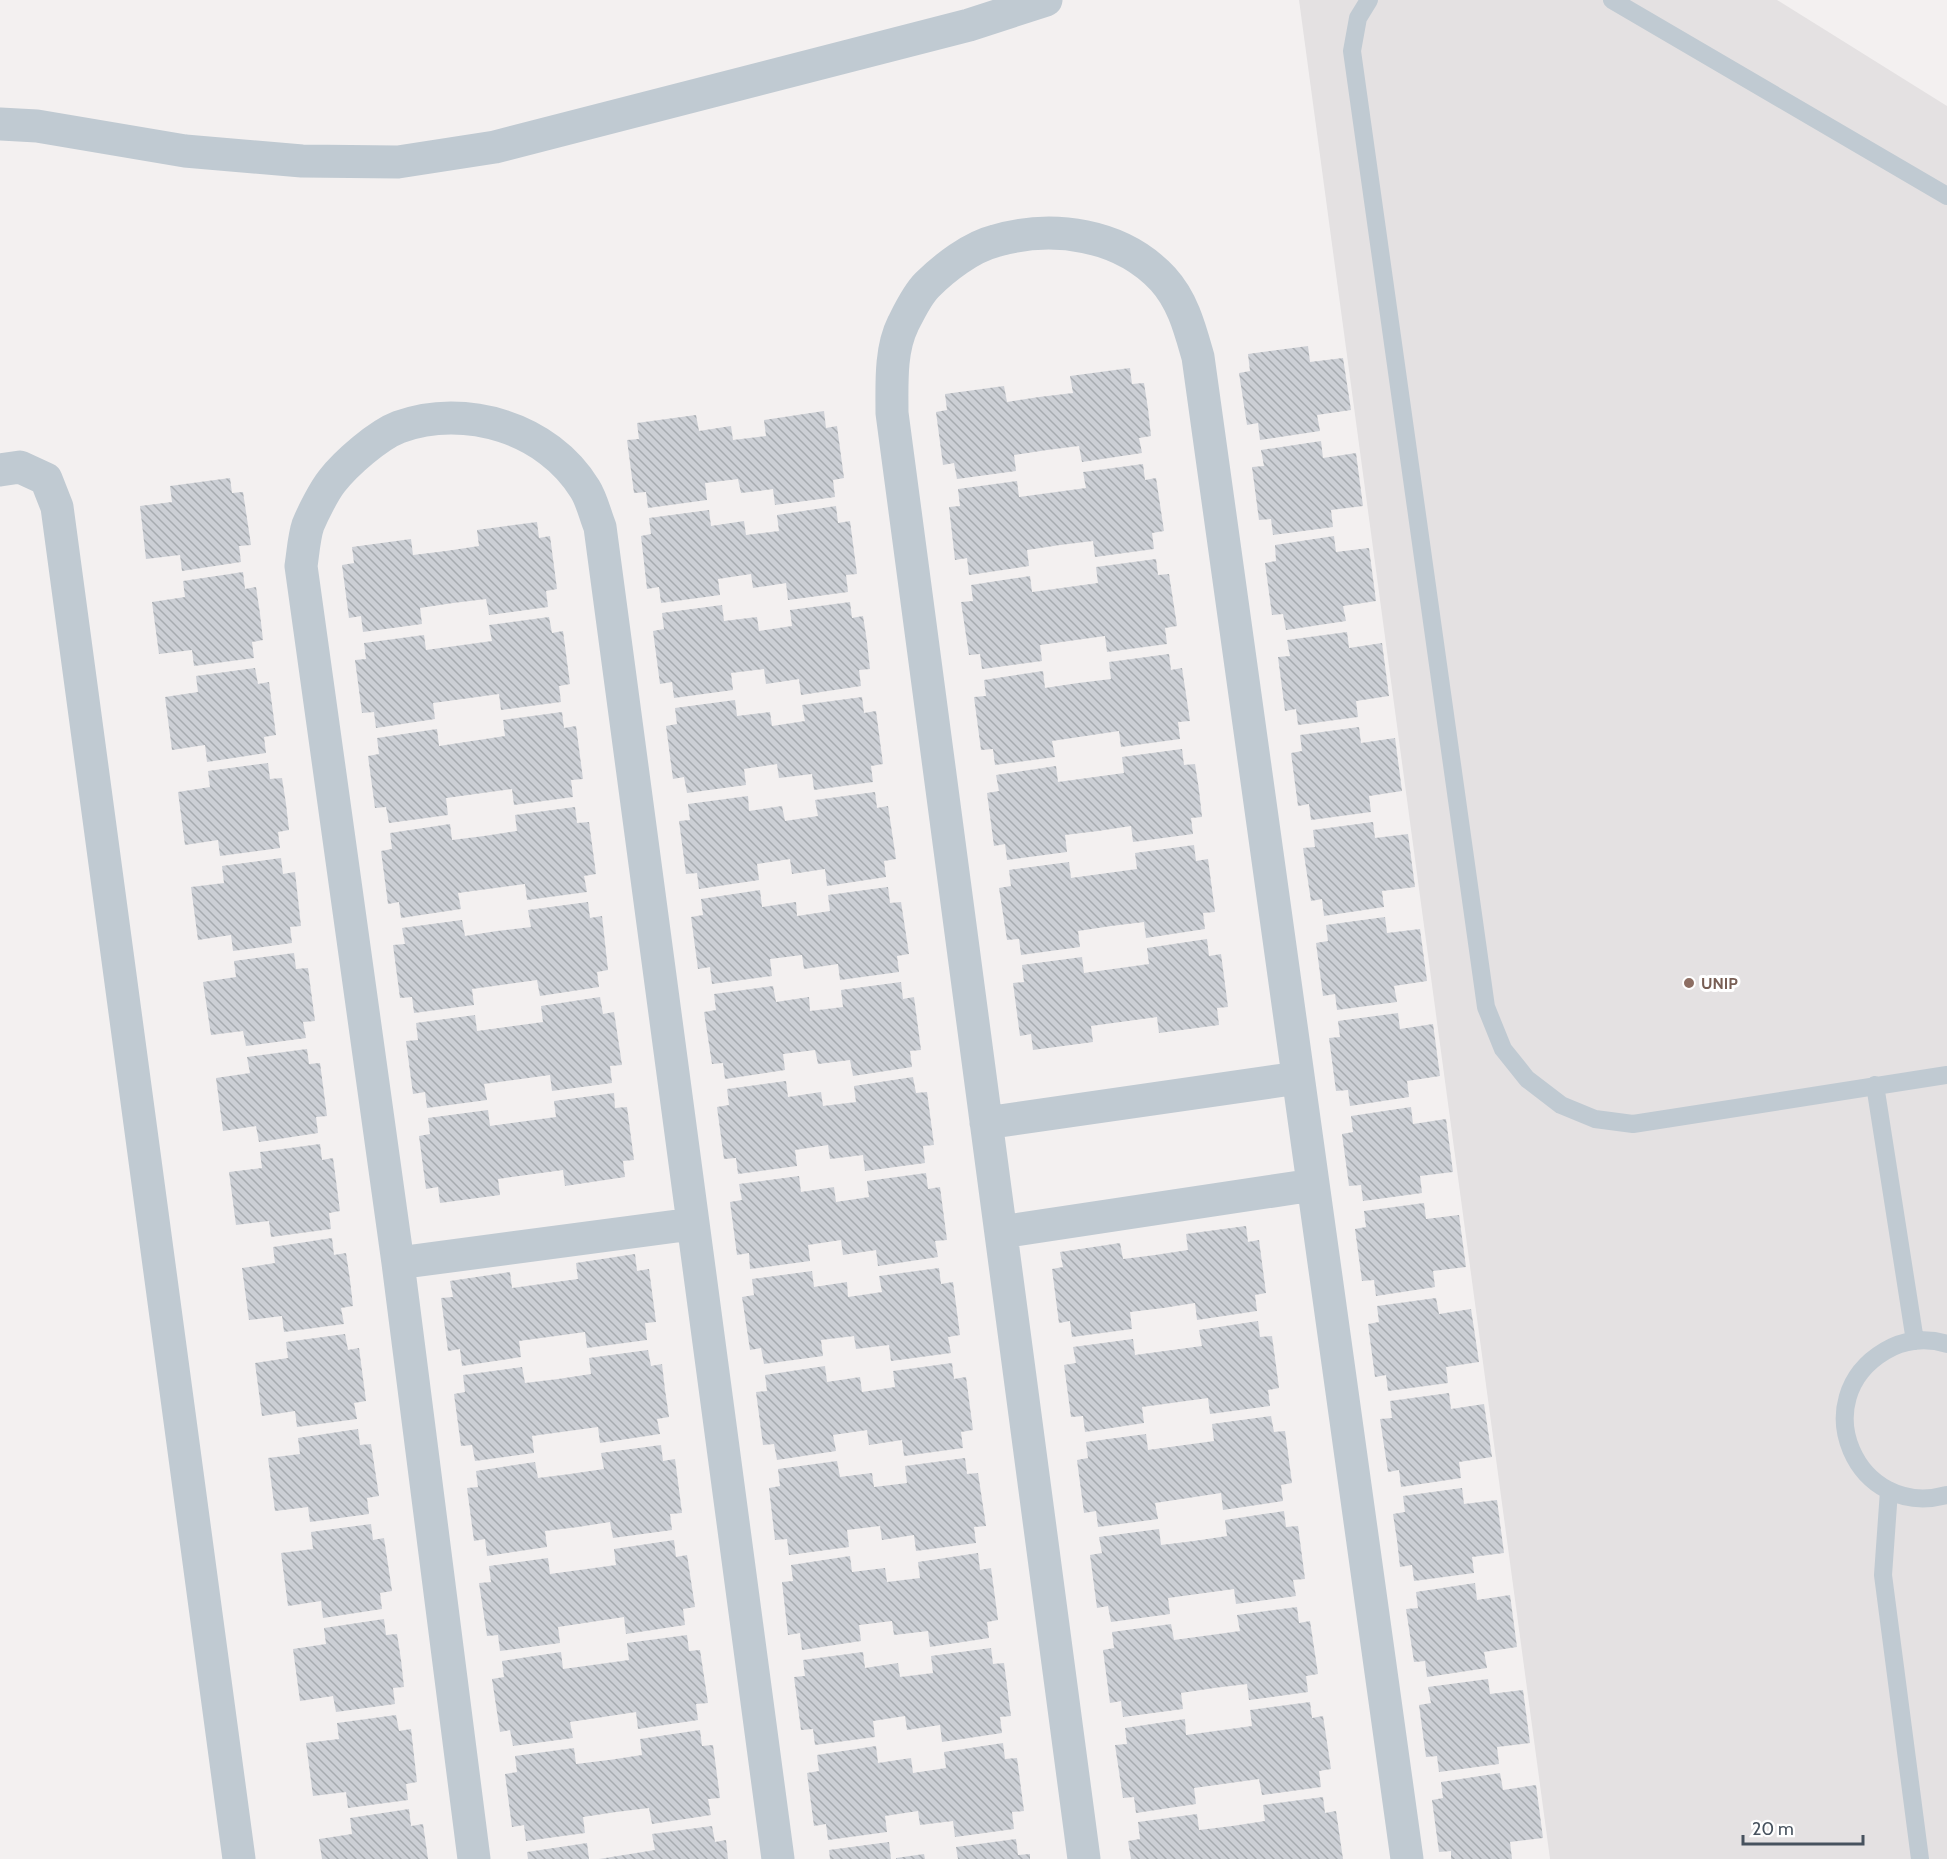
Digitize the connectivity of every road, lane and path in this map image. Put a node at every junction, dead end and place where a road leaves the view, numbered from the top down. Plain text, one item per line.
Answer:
1 (1046, 0) edge
2 (1369, 0) edge
3 (1612, 0) edge
4 (0, 124) edge
5 (1947, 196) edge
6 (0, 470) edge
7 (1947, 1075) edge
8 (1298, 1078) junction
9 (1875, 1085) junction
10 (986, 1123) junction
11 (1313, 1185) junction
12 (693, 1224) junction
13 (1001, 1232) junction
14 (398, 1263) junction
15 (1915, 1341) junction
16 (1947, 1344) edge
17 (1889, 1491) junction
18 (1947, 1495) edge
19 (238, 1859) edge
20 (474, 1859) edge
21 (778, 1859) edge
22 (1084, 1859) edge
23 (1407, 1859) edge
24 (1920, 1859) edge

1 - 4 street
2 - 9 lane
3 - 5 lane
6 - 19 street
7 - 9 lane
8 - 10 street
8 - 10 street
8 - 11 street
9 - 15 lane
10 - 13 street
11 - 13 street
11 - 23 street
12 - 14 street
12 - 14 street
12 - 21 street
13 - 22 street
14 - 20 street
15 - 16 lane
15 - 17 lane
17 - 18 lane
17 - 24 lane

